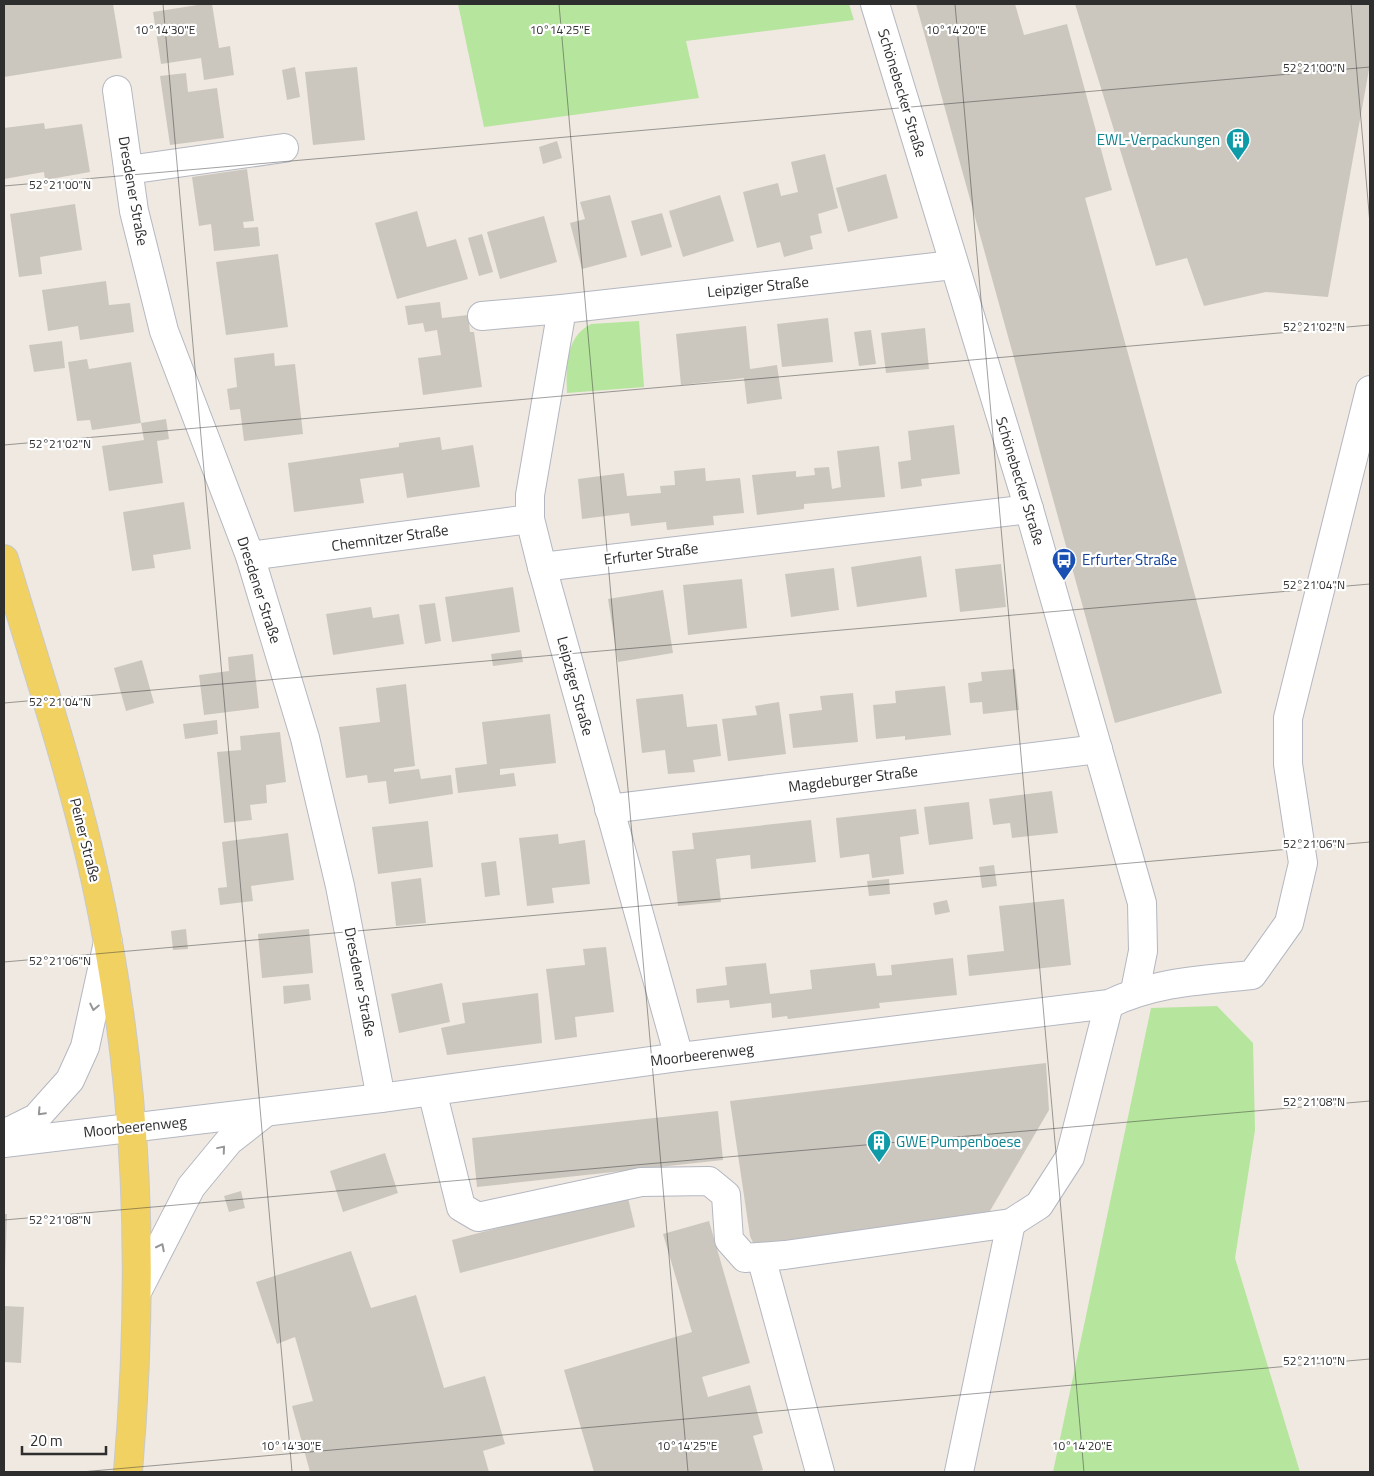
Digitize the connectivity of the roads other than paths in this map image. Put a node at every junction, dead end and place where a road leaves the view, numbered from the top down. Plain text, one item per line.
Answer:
1 (875, 4) edge
2 (117, 90) dead end
3 (284, 148) dead end
4 (128, 170) junction
5 (953, 265) junction
6 (562, 309) junction
7 (482, 316) dead end
8 (1370, 390) edge
9 (1029, 509) junction
10 (530, 519) junction
11 (250, 556) junction
12 (4, 559) edge
13 (542, 567) junction
14 (1098, 748) junction
15 (609, 810) junction
16 (108, 942) junction
17 (1135, 991) junction
18 (1109, 1004) junction
19 (679, 1058) junction
20 (432, 1091) junction
21 (381, 1098) junction
22 (266, 1112) junction
23 (132, 1128) junction
24 (4, 1134) edge
25 (4, 1143) edge
26 (1011, 1223) junction
27 (761, 1257) junction
28 (138, 1290) junction
29 (128, 1472) edge
30 (820, 1472) edge
31 (959, 1472) edge

1 - 5 street, Schönebecker Straße
2 - 4 street, Dresdener Straße
3 - 4 street
4 - 11 street, Dresdener Straße
5 - 6 street, Leipziger Straße
5 - 9 street, Schönebecker Straße
6 - 7 street, Leipziger Straße
6 - 10 street, Leipziger Straße
8 - 17 street, Moorbeerenweg
9 - 13 street, Erfurter Straße
9 - 14 street, Schönebecker Straße
10 - 11 street, Chemnitzer Straße
10 - 13 street, Leipziger Straße
11 - 21 street, Dresdener Straße
12 - 16 main road, Peiner Straße
13 - 15 street, Leipziger Straße
14 - 15 street, Magdeburger Straße
14 - 17 street, Schönebecker Straße
15 - 19 street, Leipziger Straße
16 - 23 main road, Peiner Straße
16 -> 24 street
17 - 18 street, Moorbeerenweg
18 - 19 street, Moorbeerenweg
18 - 26 street
19 - 20 street, Moorbeerenweg
20 - 21 street, Moorbeerenweg
20 - 27 street
21 - 22 street, Moorbeerenweg
22 - 23 street, Moorbeerenweg
28 -> 22 street
23 - 25 street, Moorbeerenweg
23 - 28 main road, Peiner Straße
26 - 27 street
26 - 31 street
27 - 30 street
28 - 29 main road, Peiner Straße

